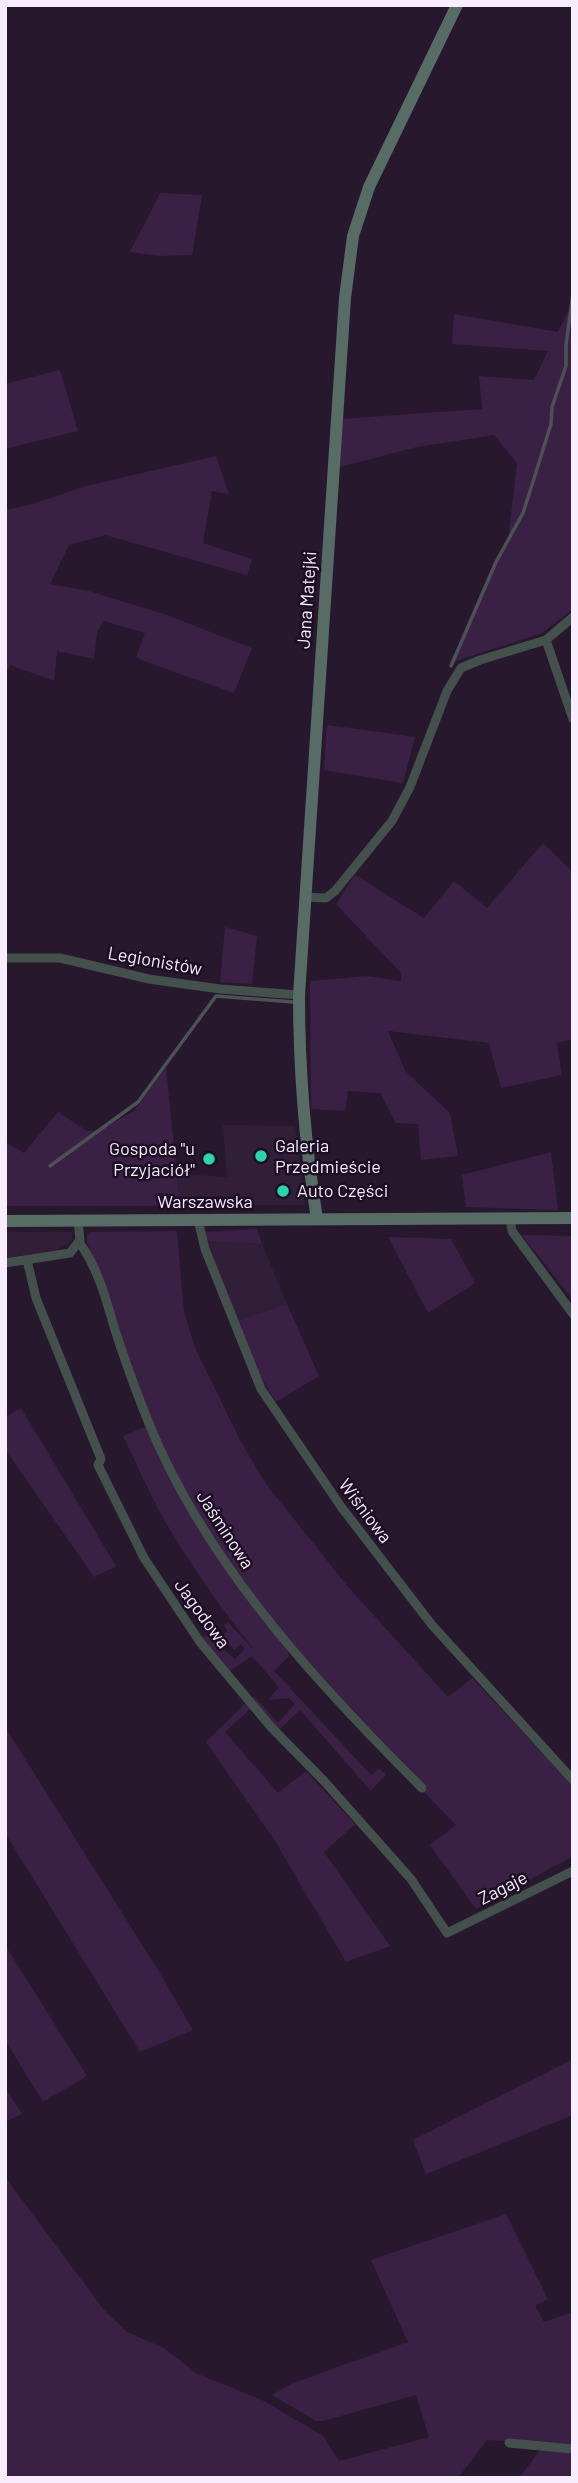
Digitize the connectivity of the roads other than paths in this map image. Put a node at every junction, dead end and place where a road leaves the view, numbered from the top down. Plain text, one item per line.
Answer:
1 (457, 5) edge
2 (573, 617) edge
3 (546, 640) junction
4 (573, 719) edge
5 (305, 897) junction
6 (5, 958) edge
7 (299, 995) junction
8 (510, 1218) junction
9 (573, 1218) edge
10 (317, 1219) junction
11 (78, 1220) junction
12 (198, 1220) junction
13 (5, 1221) edge
14 (79, 1242) junction
15 (27, 1259) junction
16 (5, 1262) edge
17 (573, 1314) edge
18 (573, 1780) edge
19 (422, 1788) dead end
20 (573, 1871) edge
21 (447, 1933) joint
22 (509, 2443) dead end
23 (573, 2449) edge

1 - 5 street, Jana Matejki
2 - 3 street
3 - 4 street
3 - 5 street
5 - 7 street, Jana Matejki
6 - 7 street, Legionistów
7 - 10 street, Jana Matejki
8 - 9 street, Warszawska
8 - 10 street, Warszawska
8 - 17 street
10 - 12 street, Warszawska
11 - 12 street, Warszawska
11 - 13 street, Warszawska
11 - 14 street
12 - 18 street, Wiśniowa
14 - 15 street
14 - 19 street, Jaśminowa
15 - 16 street
15 - 21 street, Jagodowa
20 - 21 street, Zagaje
22 - 23 street

